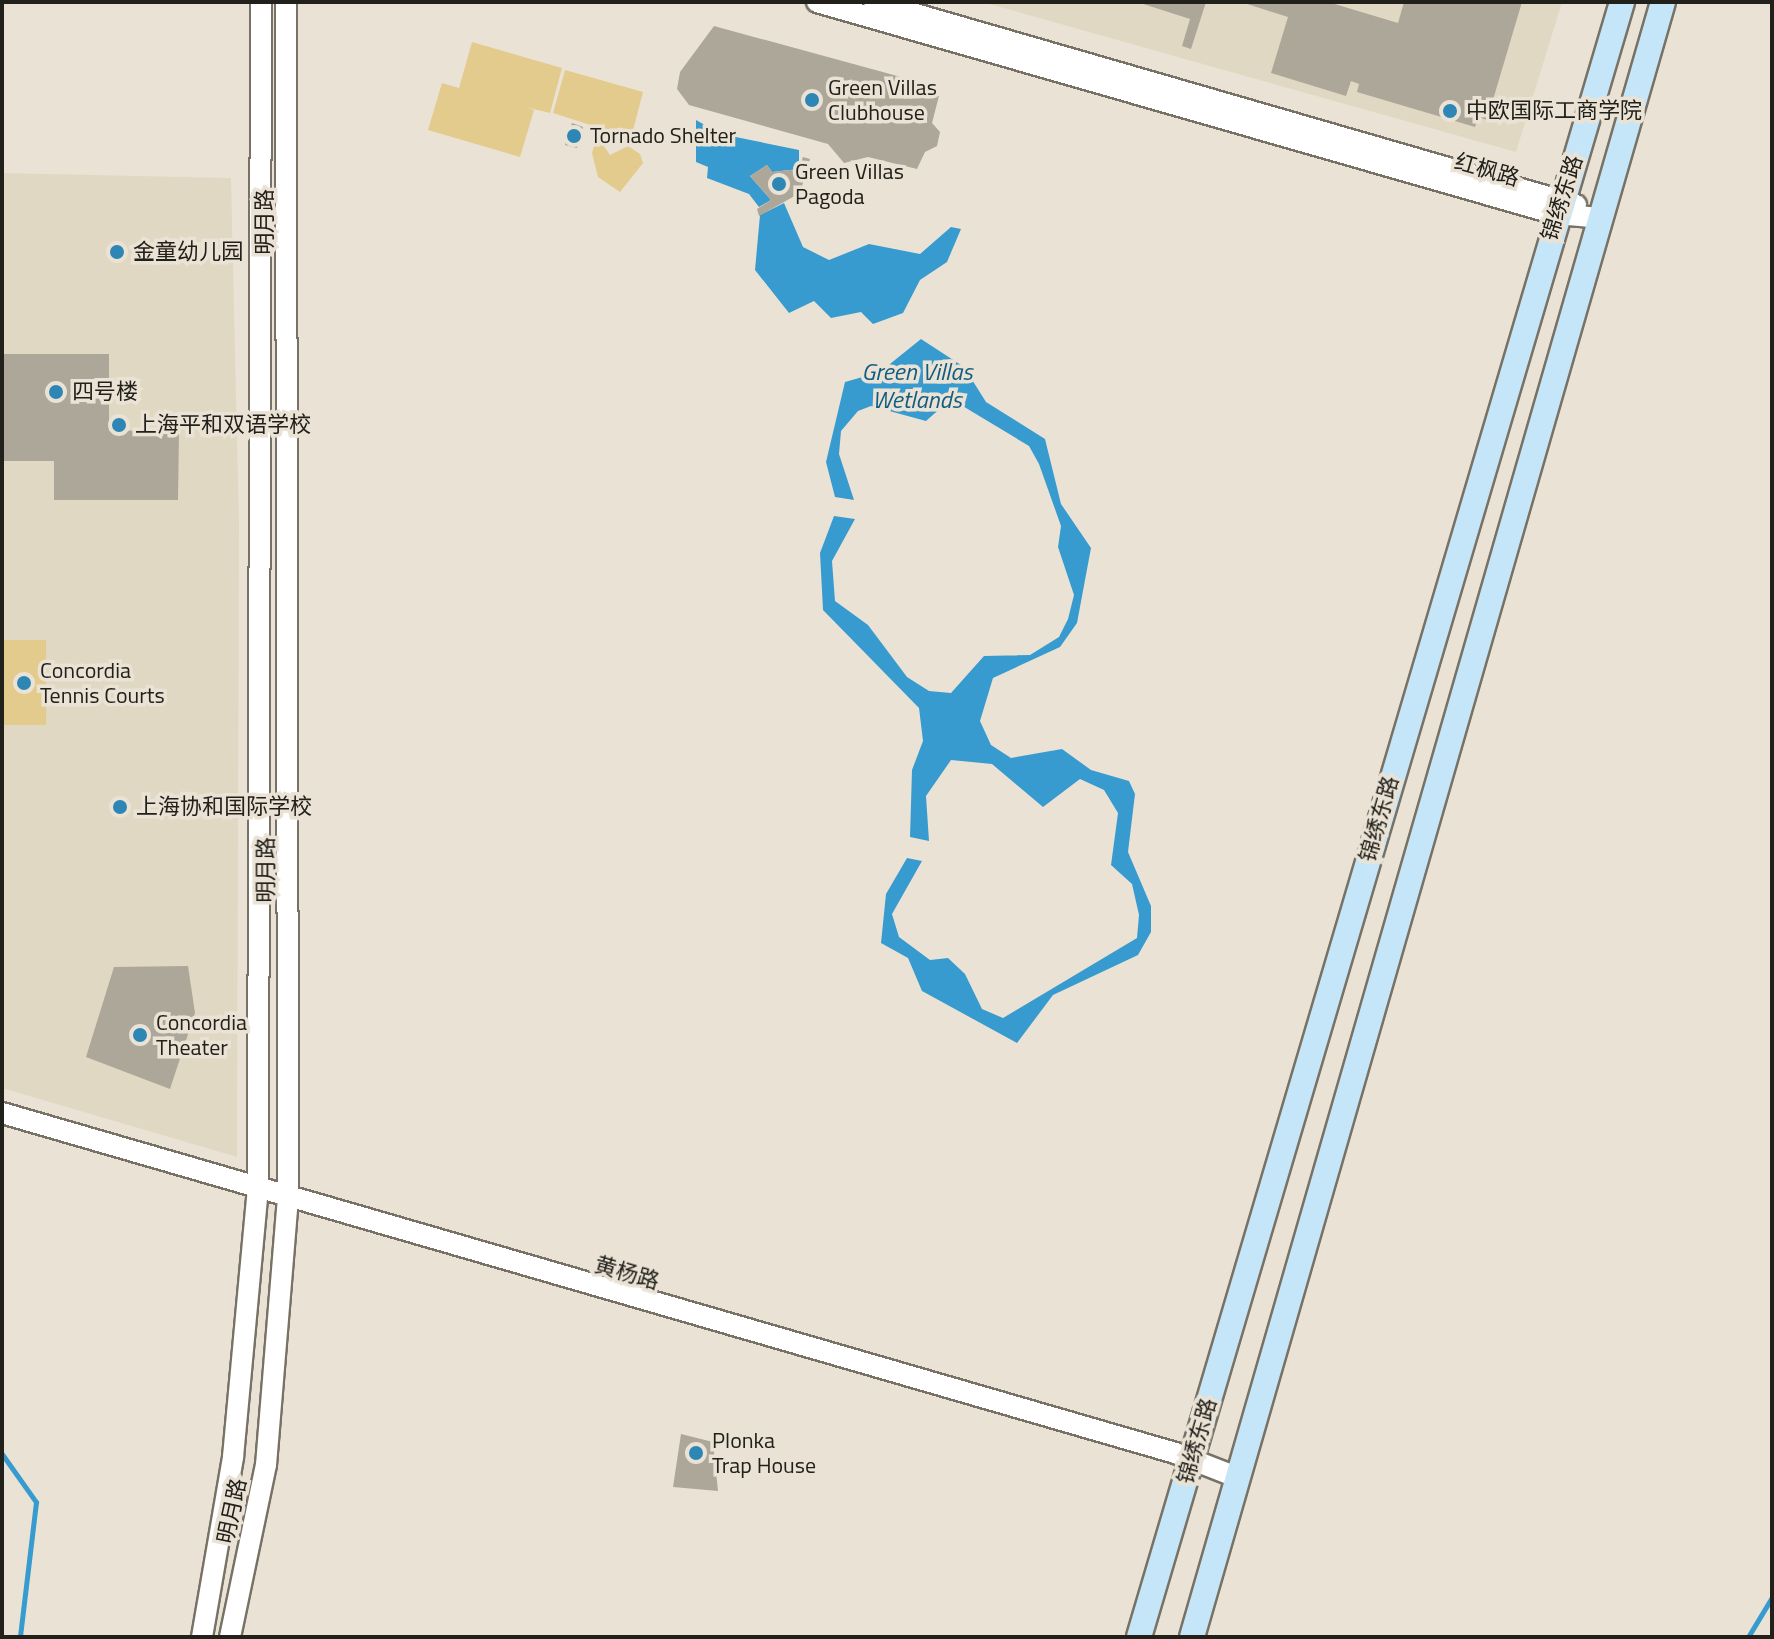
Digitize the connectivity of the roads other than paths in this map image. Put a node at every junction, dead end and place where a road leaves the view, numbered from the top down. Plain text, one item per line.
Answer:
1 (261, 2) edge
2 (286, 2) edge
3 (817, 2) edge
4 (874, 2) edge
5 (1622, 2) edge
6 (1663, 2) edge
7 (1560, 206) junction
8 (1601, 218) junction
9 (2, 1113) edge
10 (258, 1188) junction
11 (288, 1197) junction
12 (1192, 1458) junction
13 (1239, 1478) junction
14 (202, 1637) edge
15 (230, 1637) edge
16 (1139, 1637) edge
17 (1192, 1637) edge

1 - 10 street, 明月路
2 - 11 street, 明月路
3 - 7 street, 红枫路
4 - 7 street, 红枫路
5 - 7 main road, 锦绣东路
6 - 8 main road, 锦绣东路
7 - 8 street, 红枫路
7 - 12 main road, 锦绣东路
8 - 13 main road, 锦绣东路
9 - 10 street, 黄杨路
10 - 11 street, 黄杨路
10 - 14 street, 明月路
11 - 12 street, 黄杨路
11 - 15 street, 明月路
12 - 13 street, 黄杨路
12 - 16 main road, 锦绣东路
13 - 17 main road, 锦绣东路

